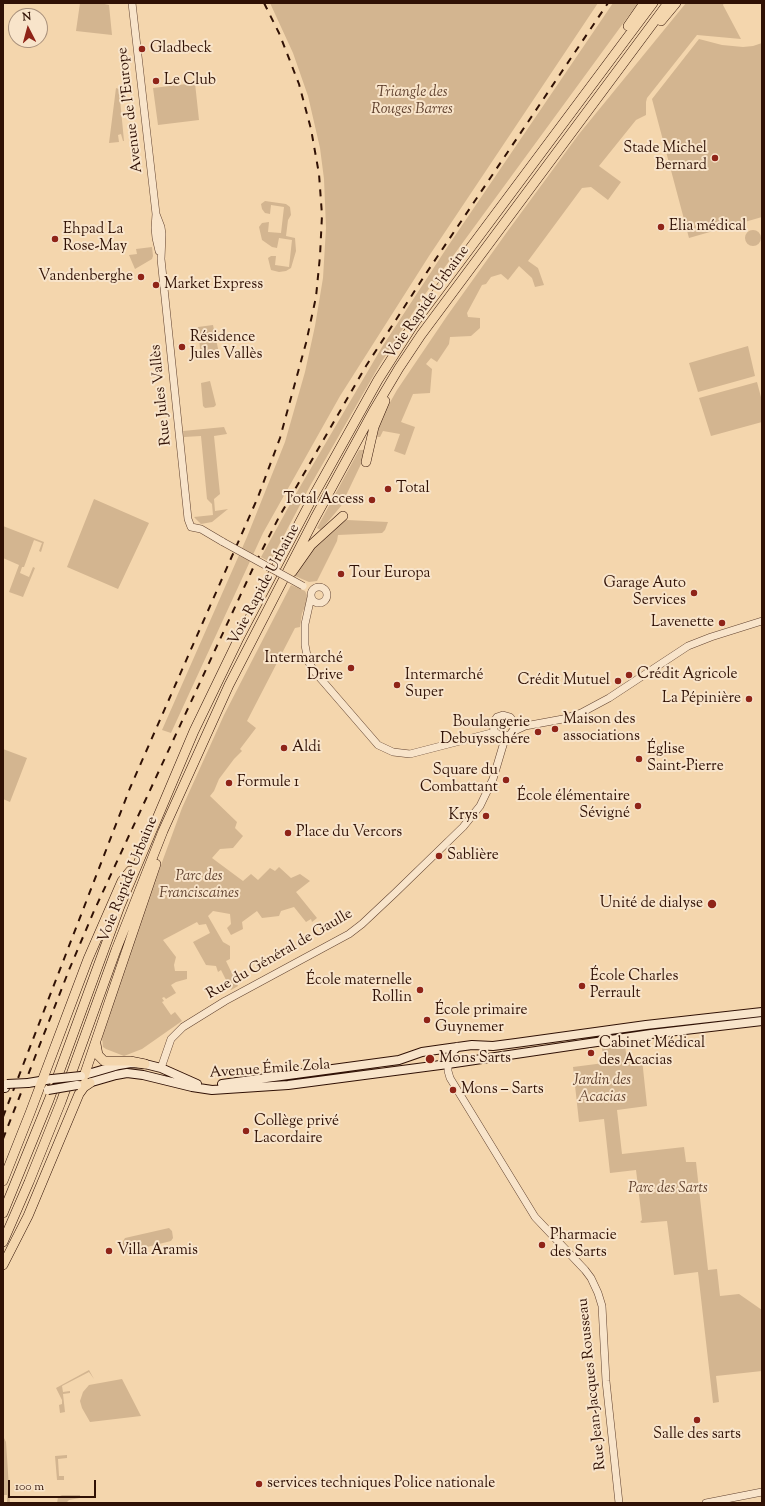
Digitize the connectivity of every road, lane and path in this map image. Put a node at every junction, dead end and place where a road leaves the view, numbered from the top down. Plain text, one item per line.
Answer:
1 (132, 3) edge
2 (644, 3) edge
3 (653, 3) edge
4 (668, 3) edge
5 (676, 3) edge
6 (601, 73) junction
7 (599, 95) junction
8 (161, 259) joint
9 (399, 368) junction
10 (366, 462) dead end
11 (343, 516) dead end
12 (278, 588) junction
13 (311, 594) junction
14 (321, 603) junction
15 (305, 621) junction
16 (762, 621) edge
17 (513, 720) junction
18 (493, 722) junction
19 (541, 723) junction
20 (496, 733) junction
21 (510, 733) junction
22 (459, 741) junction
23 (484, 797) junction
24 (162, 831) junction
25 (138, 860) junction
26 (762, 1012) edge
27 (706, 1017) junction
28 (762, 1021) edge
29 (636, 1026) junction
30 (711, 1026) junction
31 (643, 1036) junction
32 (96, 1043) junction
33 (516, 1044) junction
34 (457, 1047) junction
35 (522, 1053) junction
36 (145, 1064) junction
37 (448, 1064) junction
38 (119, 1066) junction
39 (161, 1068) junction
40 (84, 1082) junction
41 (46, 1085) junction
42 (4, 1086) edge
43 (3, 1181) edge
44 (3, 1213) edge
45 (3, 1242) edge
46 (3, 1265) edge
47 (617, 1480) junction
48 (762, 1492) edge
49 (619, 1503) edge
50 (625, 1503) edge
51 (706, 1503) edge

1 - 8 street, Avenue de l'Europe
2 - 6 highway
3 - 6 highway, Voie Rapide Urbaine
4 - 7 highway, Voie Rapide Urbaine
5 - 7 highway
6 - 25 highway, Voie Rapide Urbaine
7 - 9 highway, Voie Rapide Urbaine
8 - 13 street, Rue Jules Vallès, bridge
9 - 10 highway
9 - 12 highway, Voie Rapide Urbaine
11 - 12 highway
12 - 24 highway, Voie Rapide Urbaine
13 - 14 street
13 - 14 street
13 - 15 street
14 - 15 street
15 - 22 street
16 - 19 street
17 - 18 street
17 - 19 street
17 - 21 street
18 - 20 street
18 - 22 street
19 - 21 street
20 - 21 street
20 - 22 street
20 - 23 street, Rue du Général de Gaulle
21 - 23 street, Rue du Général de Gaulle
23 - 39 street, Rue du Général de Gaulle
24 - 32 highway
24 - 45 highway, Voie Rapide Urbaine
25 - 41 highway
25 - 44 highway, Voie Rapide Urbaine
26 - 27 main road, Avenue Émile Zola
27 - 29 main road, Avenue Émile Zola
27 - 30 main road
28 - 30 main road, Avenue Émile Zola
29 - 31 main road
29 - 33 main road, Avenue Émile Zola
30 - 31 main road, Avenue Émile Zola
31 - 35 main road, Avenue Émile Zola
32 - 36 highway
32 - 40 highway
33 - 34 main road, Avenue Émile Zola
33 - 35 main road
34 - 37 main road
34 - 39 main road, Avenue Émile Zola
35 - 37 main road, Avenue Émile Zola
36 - 38 main road, Avenue Émile Zola
36 - 39 main road, Avenue Émile Zola
37 - 40 main road, Avenue Émile Zola
37 - 47 street, Rue Jean-Jacques Rousseau
38 - 40 main road, Avenue Émile Zola
38 - 40 main road, Avenue Émile Zola
40 - 41 main road, bridge
40 - 46 highway
41 - 42 main road
41 - 43 highway
47 - 49 street, Rue Jean-Jacques Rousseau
47 - 50 street, Rue Jean-Jacques Rousseau
48 - 51 street

